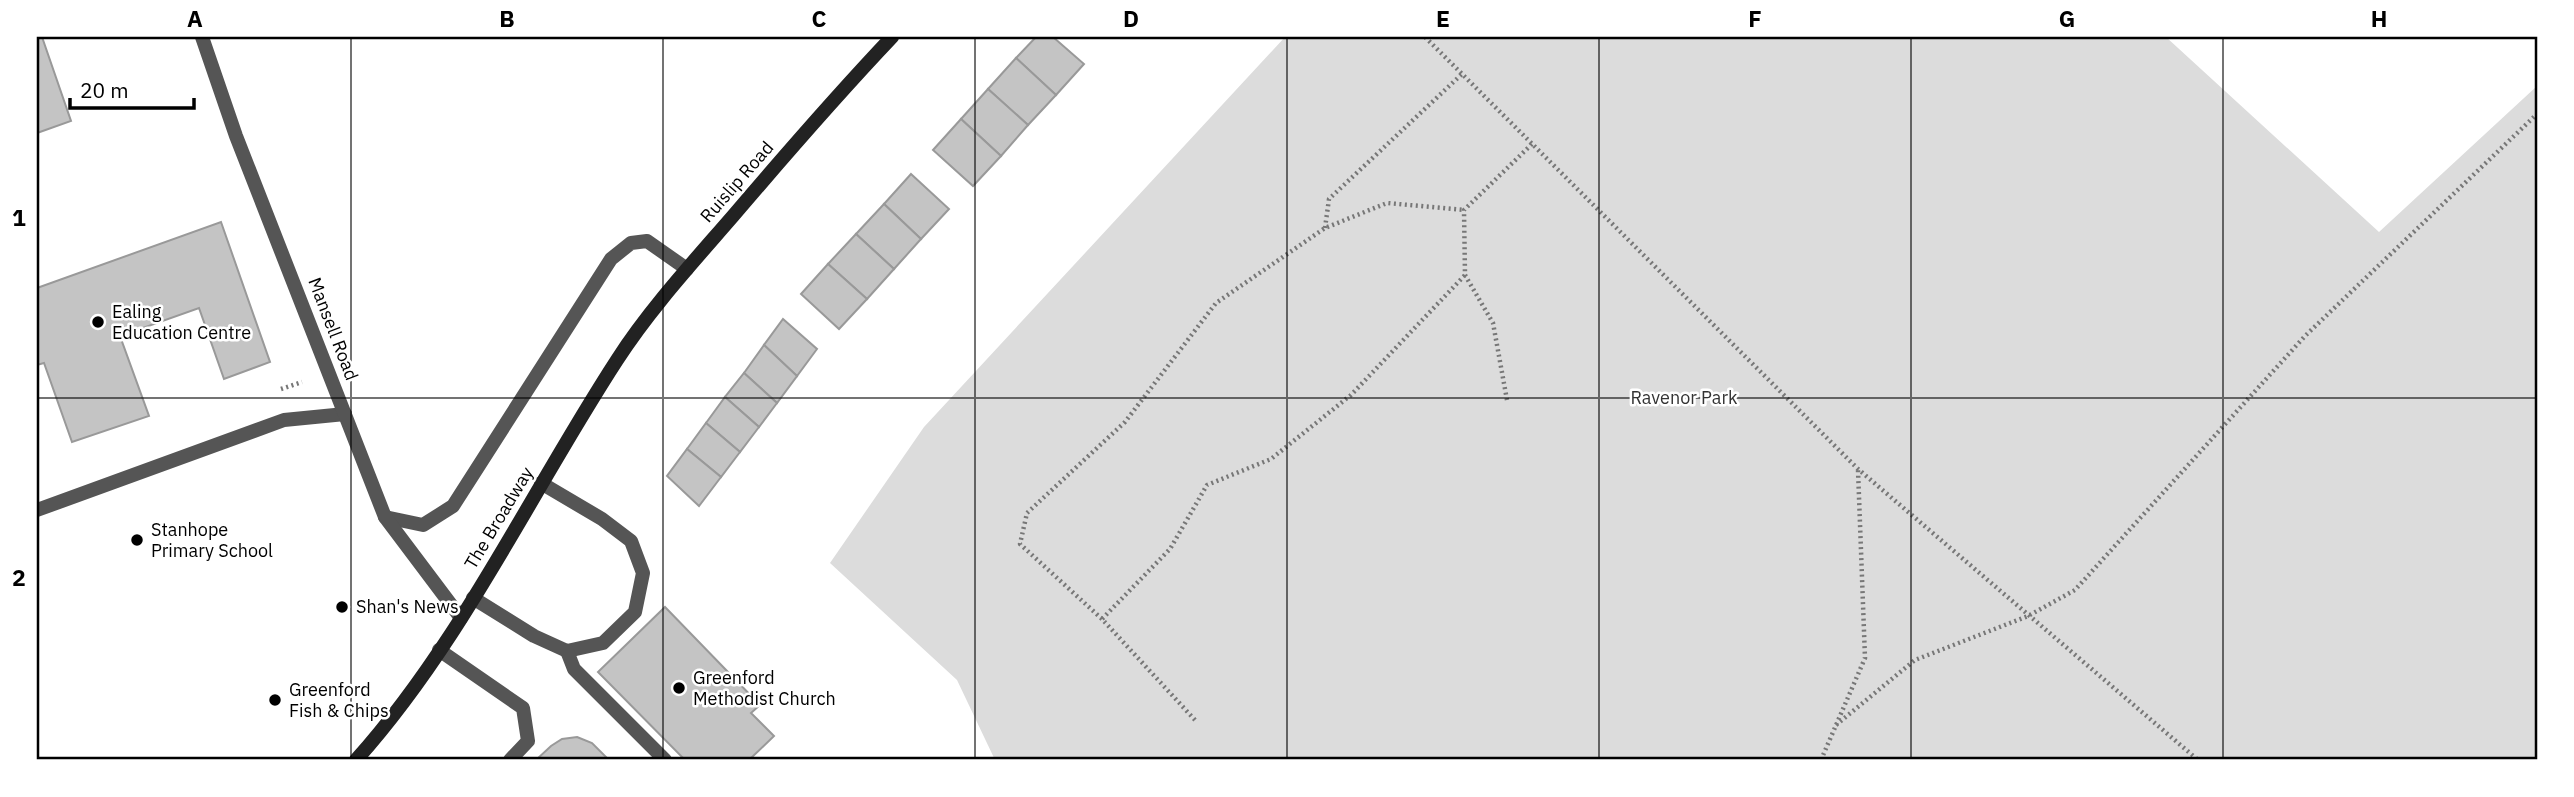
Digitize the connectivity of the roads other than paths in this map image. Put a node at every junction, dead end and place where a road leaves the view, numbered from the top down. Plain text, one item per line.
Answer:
1 (202, 37) edge
2 (892, 37) edge
3 (687, 269) junction
4 (618, 358) joint
5 (345, 414) junction
6 (541, 483) junction
7 (37, 510) edge
8 (385, 517) junction
9 (473, 598) junction
10 (461, 618) junction
11 (439, 650) junction
12 (568, 651) junction
13 (356, 760) edge
14 (510, 760) edge
15 (665, 760) edge

1 - 5 street, Mansell Road
2 - 3 main road, Ruislip Road
3 - 4 main road, Ruislip Road
3 - 8 street
4 - 6 main road, The Broadway
5 - 7 street
5 - 8 street, Mansell Road
6 - 9 main road, The Broadway
6 - 12 street
8 - 10 street, Mansell Road
9 - 10 main road, The Broadway
9 - 12 street
10 - 11 main road, The Broadway
11 - 13 main road, The Broadway
11 - 14 street
12 - 15 street

